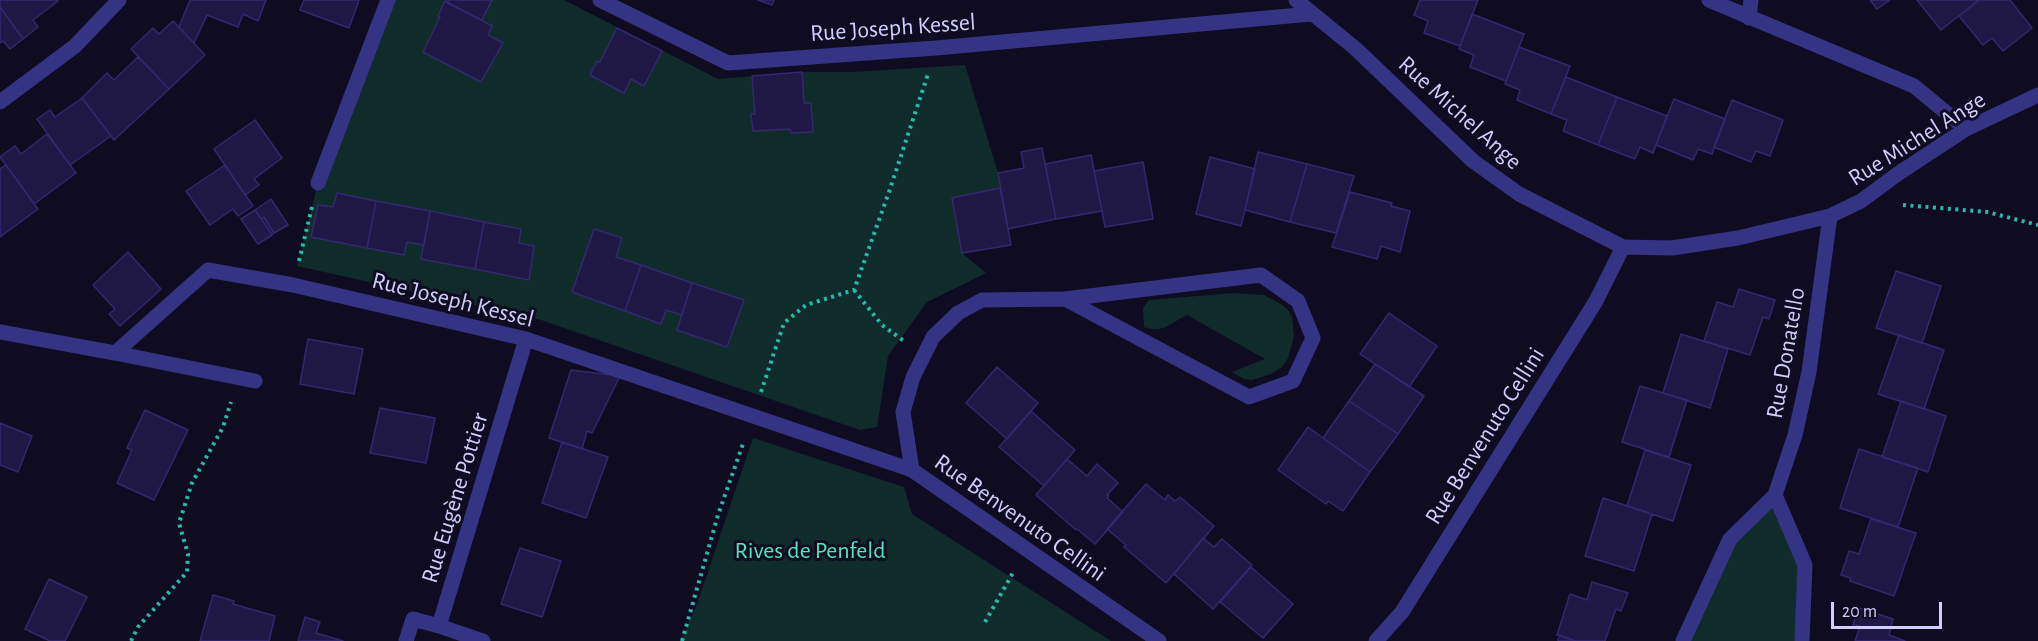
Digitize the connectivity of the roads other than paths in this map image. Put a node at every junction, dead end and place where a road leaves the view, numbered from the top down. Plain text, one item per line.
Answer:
1 (119, 0) edge
2 (388, 0) edge
3 (600, 0) edge
4 (1296, 0) edge
5 (1708, 0) edge
6 (1751, 0) edge
7 (1311, 14) junction
8 (1749, 18) junction
9 (2038, 95) edge
10 (0, 102) edge
11 (1966, 129) junction
12 (318, 183) road end
13 (1830, 216) junction
14 (1623, 247) junction
15 (1065, 299) junction
16 (0, 332) edge
17 (526, 339) junction
18 (115, 353) junction
19 (255, 381) dead end
20 (912, 470) junction
21 (1775, 495) junction
22 (440, 626) junction
23 (406, 641) edge
24 (483, 641) edge
25 (1160, 641) edge
26 (1376, 641) edge
27 (1683, 641) edge
28 (1803, 641) edge

1 - 10 street
2 - 12 street
3 - 7 street, Rue Joseph Kessel
4 - 7 street, Rue Michel Ange
5 - 8 street
6 - 8 street
7 - 14 street, Rue Michel Ange
8 - 11 street
9 - 11 street, Rue Michel Ange
11 - 13 street, Rue Michel Ange
13 - 14 street, Rue Michel Ange
13 - 21 street, Rue Donatello
14 - 26 street, Rue Benvenuto Cellini
15 - 15 street, Rue Benvenuto Cellini
15 - 20 street, Rue Benvenuto Cellini
16 - 18 street
17 - 18 street, Rue Joseph Kessel
17 - 20 street, Rue Joseph Kessel
17 - 22 street, Rue Eugène Pottier
18 - 19 street
20 - 25 street, Rue Benvenuto Cellini
21 - 27 street, Rue Donatello
21 - 28 street
22 - 23 street
22 - 24 street

